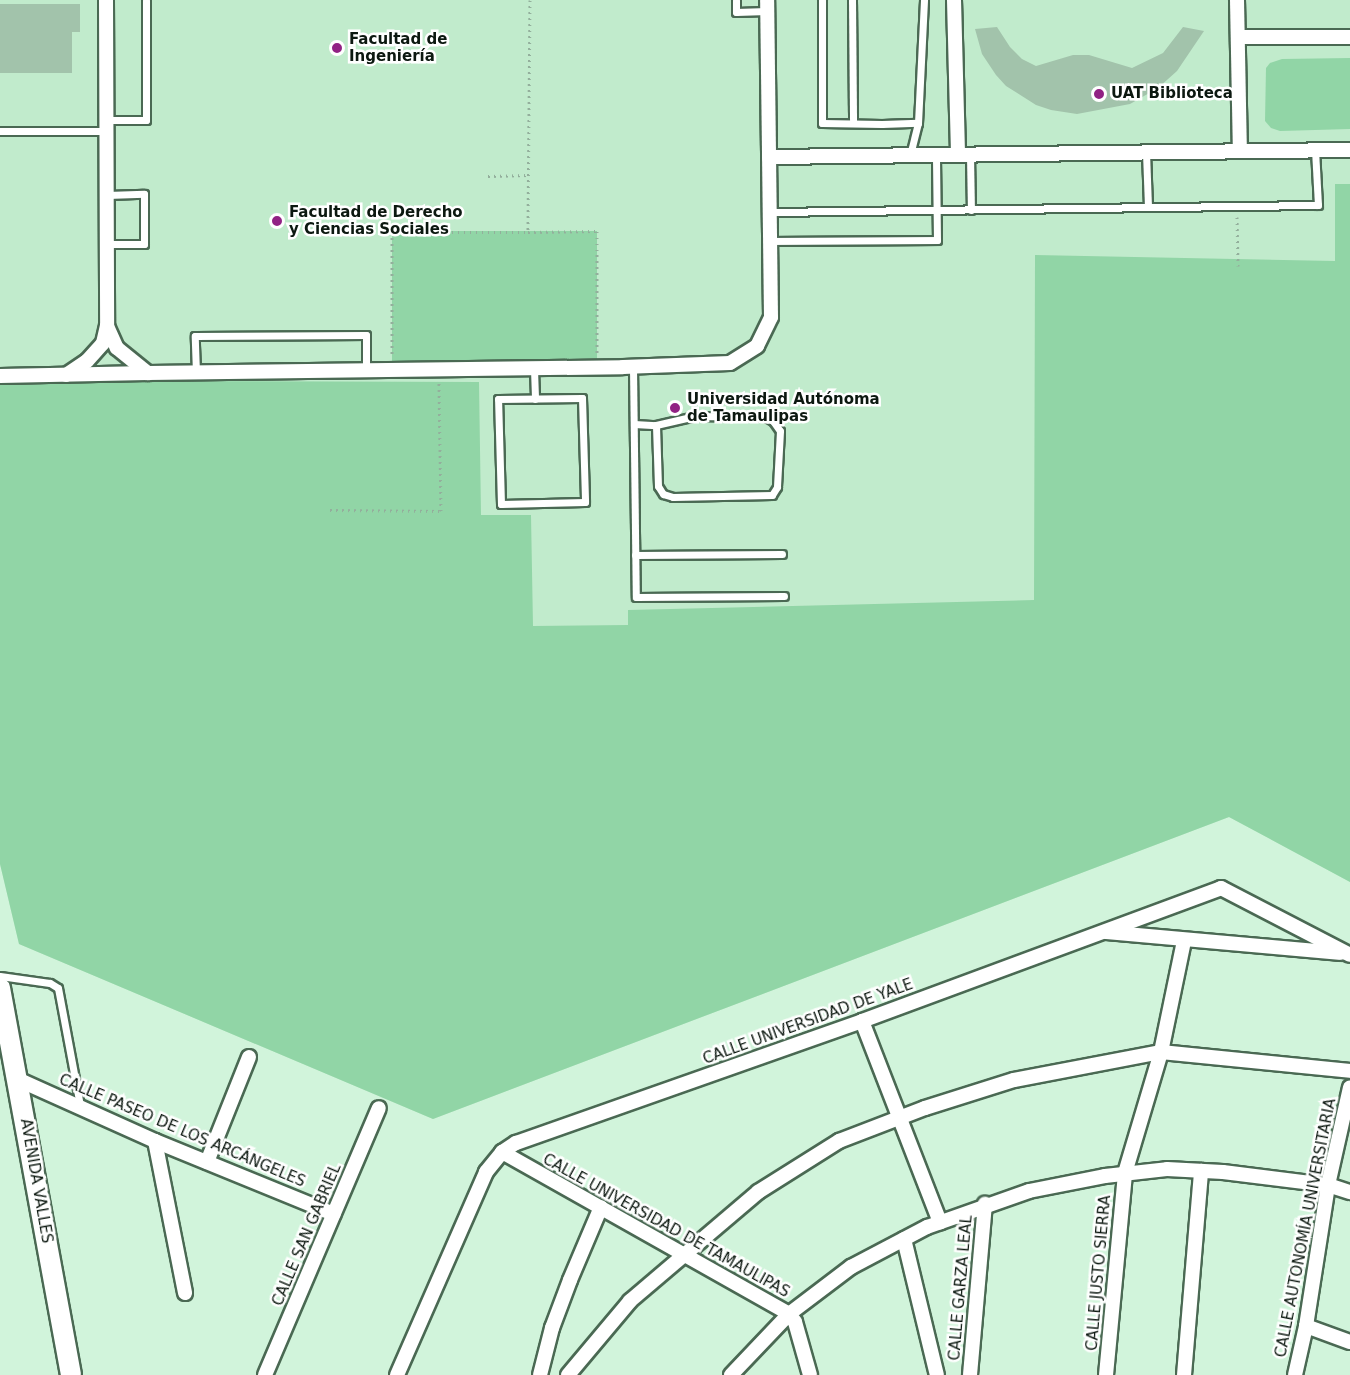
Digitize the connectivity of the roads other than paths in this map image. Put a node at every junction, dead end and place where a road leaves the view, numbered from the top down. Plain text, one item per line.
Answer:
1 (106, 0) edge
2 (146, 0) edge
3 (736, 0) edge
4 (822, 0) edge
5 (852, 0) edge
6 (924, 0) edge
7 (954, 0) edge
8 (1238, 0) edge
9 (767, 6) edge
10 (1238, 37) junction
11 (1350, 37) edge
12 (853, 123) junction
13 (918, 123) junction
14 (106, 125) junction
15 (0, 131) edge
16 (1315, 150) junction
17 (1350, 150) edge
18 (1240, 151) junction
19 (1146, 152) junction
20 (910, 155) junction
21 (936, 155) junction
22 (964, 155) junction
23 (769, 157) junction
24 (106, 195) junction
25 (1148, 207) junction
26 (937, 210) junction
27 (971, 210) junction
28 (769, 212) junction
29 (770, 241) junction
30 (107, 244) junction
31 (107, 326) junction
32 (633, 367) junction
33 (534, 369) junction
34 (366, 371) junction
35 (196, 373) junction
36 (147, 374) junction
37 (65, 375) junction
38 (0, 376) edge
39 (535, 399) junction
40 (634, 423) junction
41 (656, 425) junction
42 (782, 554) dead end
43 (635, 555) junction
44 (784, 597) dead end
45 (1103, 932) junction
46 (1184, 941) junction
47 (1348, 954) edge
48 (0, 976) edge
49 (0, 988) edge
50 (862, 1021) junction
51 (1161, 1052) junction
52 (249, 1057) dead end
53 (1350, 1071) edge
54 (17, 1080) junction
55 (1350, 1087) edge
56 (80, 1106) junction
57 (379, 1108) dead end
58 (899, 1118) junction
59 (155, 1141) junction
60 (502, 1152) junction
61 (207, 1162) junction
62 (1201, 1171) junction
63 (1125, 1173) junction
64 (1328, 1185) junction
65 (1350, 1192) edge
66 (985, 1204) junction
67 (601, 1208) junction
68 (334, 1214) junction
69 (940, 1222) junction
70 (904, 1239) junction
71 (686, 1255) junction
72 (185, 1293) dead end
73 (789, 1314) junction
74 (1305, 1326) junction
75 (1350, 1342) edge
76 (71, 1375) edge
77 (266, 1375) edge
78 (397, 1375) edge
79 (540, 1375) edge
80 (568, 1375) edge
81 (731, 1375) edge
82 (810, 1375) edge
83 (937, 1375) edge
84 (970, 1375) edge
85 (1106, 1375) edge
86 (1184, 1375) edge
87 (1294, 1375) edge

1 - 14 street
2 - 14 lane
3 - 9 lane
4 - 12 lane
5 - 12 lane
6 - 13 lane
7 - 22 street
8 - 10 street
9 - 23 street
10 - 11 street
10 - 18 street
12 - 13 lane
13 - 20 lane
14 - 15 lane
14 - 24 street
16 - 17 street
16 - 18 street
16 - 25 lane
18 - 19 street
19 - 22 street
19 - 25 lane
20 - 21 street
20 - 23 street
21 - 22 street
21 - 26 lane
22 - 27 lane
23 - 28 street
24 - 30 street
24 - 30 lane
25 - 27 lane
26 - 27 lane
26 - 28 lane
26 - 29 lane
28 - 29 street
29 - 32 street
30 - 31 street
31 - 36 street
31 - 37 street
32 - 33 street
32 - 40 lane
33 - 34 street
33 - 39 lane
34 - 35 street
34 - 35 lane
35 - 36 street
36 - 37 street
37 - 38 street
39 - 39 lane
40 - 41 lane
40 - 43 lane
41 - 41 lane
42 - 43 lane
43 - 44 lane
45 - 46 street
45 - 47 street, CALLE UNIVERSIDAD DE YALE
45 - 50 street, CALLE UNIVERSIDAD DE YALE
46 - 47 street
46 - 51 street, CALLE JUSTO SIERRA
48 - 56 lane
49 - 54 main road, AVENIDA VALLES
50 - 58 street
50 - 60 street, CALLE UNIVERSIDAD DE YALE
51 - 53 street
51 - 58 street
51 - 63 street, CALLE JUSTO SIERRA
52 - 61 street
54 - 56 street, CALLE PASEO DE LOS ARCÁNGELES
54 - 76 main road, AVENIDA VALLES
55 - 64 street, CALLE AUTONOMÍA UNIVERSITARIA
56 - 59 street, CALLE PASEO DE LOS ARCÁNGELES
57 - 68 street, CALLE SAN GABRIEL
58 - 69 street
58 - 71 street
59 - 61 street, CALLE PASEO DE LOS ARCÁNGELES
59 - 72 street
60 - 67 street, CALLE UNIVERSIDAD DE TAMAULIPAS
60 - 78 street, CALLE UNIVERSIDAD DE YALE
61 - 68 street, CALLE PASEO DE LOS ARCÁNGELES
62 - 63 street
62 - 64 street
62 - 86 street
63 - 66 street
63 - 85 street, CALLE JUSTO SIERRA
64 - 65 street
64 - 74 street, CALLE AUTONOMÍA UNIVERSITARIA
66 - 69 street
66 - 84 street, CALLE GARZA LEAL
67 - 71 street, CALLE UNIVERSIDAD DE TAMAULIPAS
67 - 79 street
68 - 77 street, CALLE SAN GABRIEL
69 - 70 street
70 - 73 street
70 - 83 street
71 - 73 street, CALLE UNIVERSIDAD DE TAMAULIPAS
71 - 80 street
73 - 81 street
73 - 82 street, CALLE UNIVERSIDAD DE TAMAULIPAS
74 - 75 street
74 - 87 street, CALLE AUTONOMÍA UNIVERSITARIA

